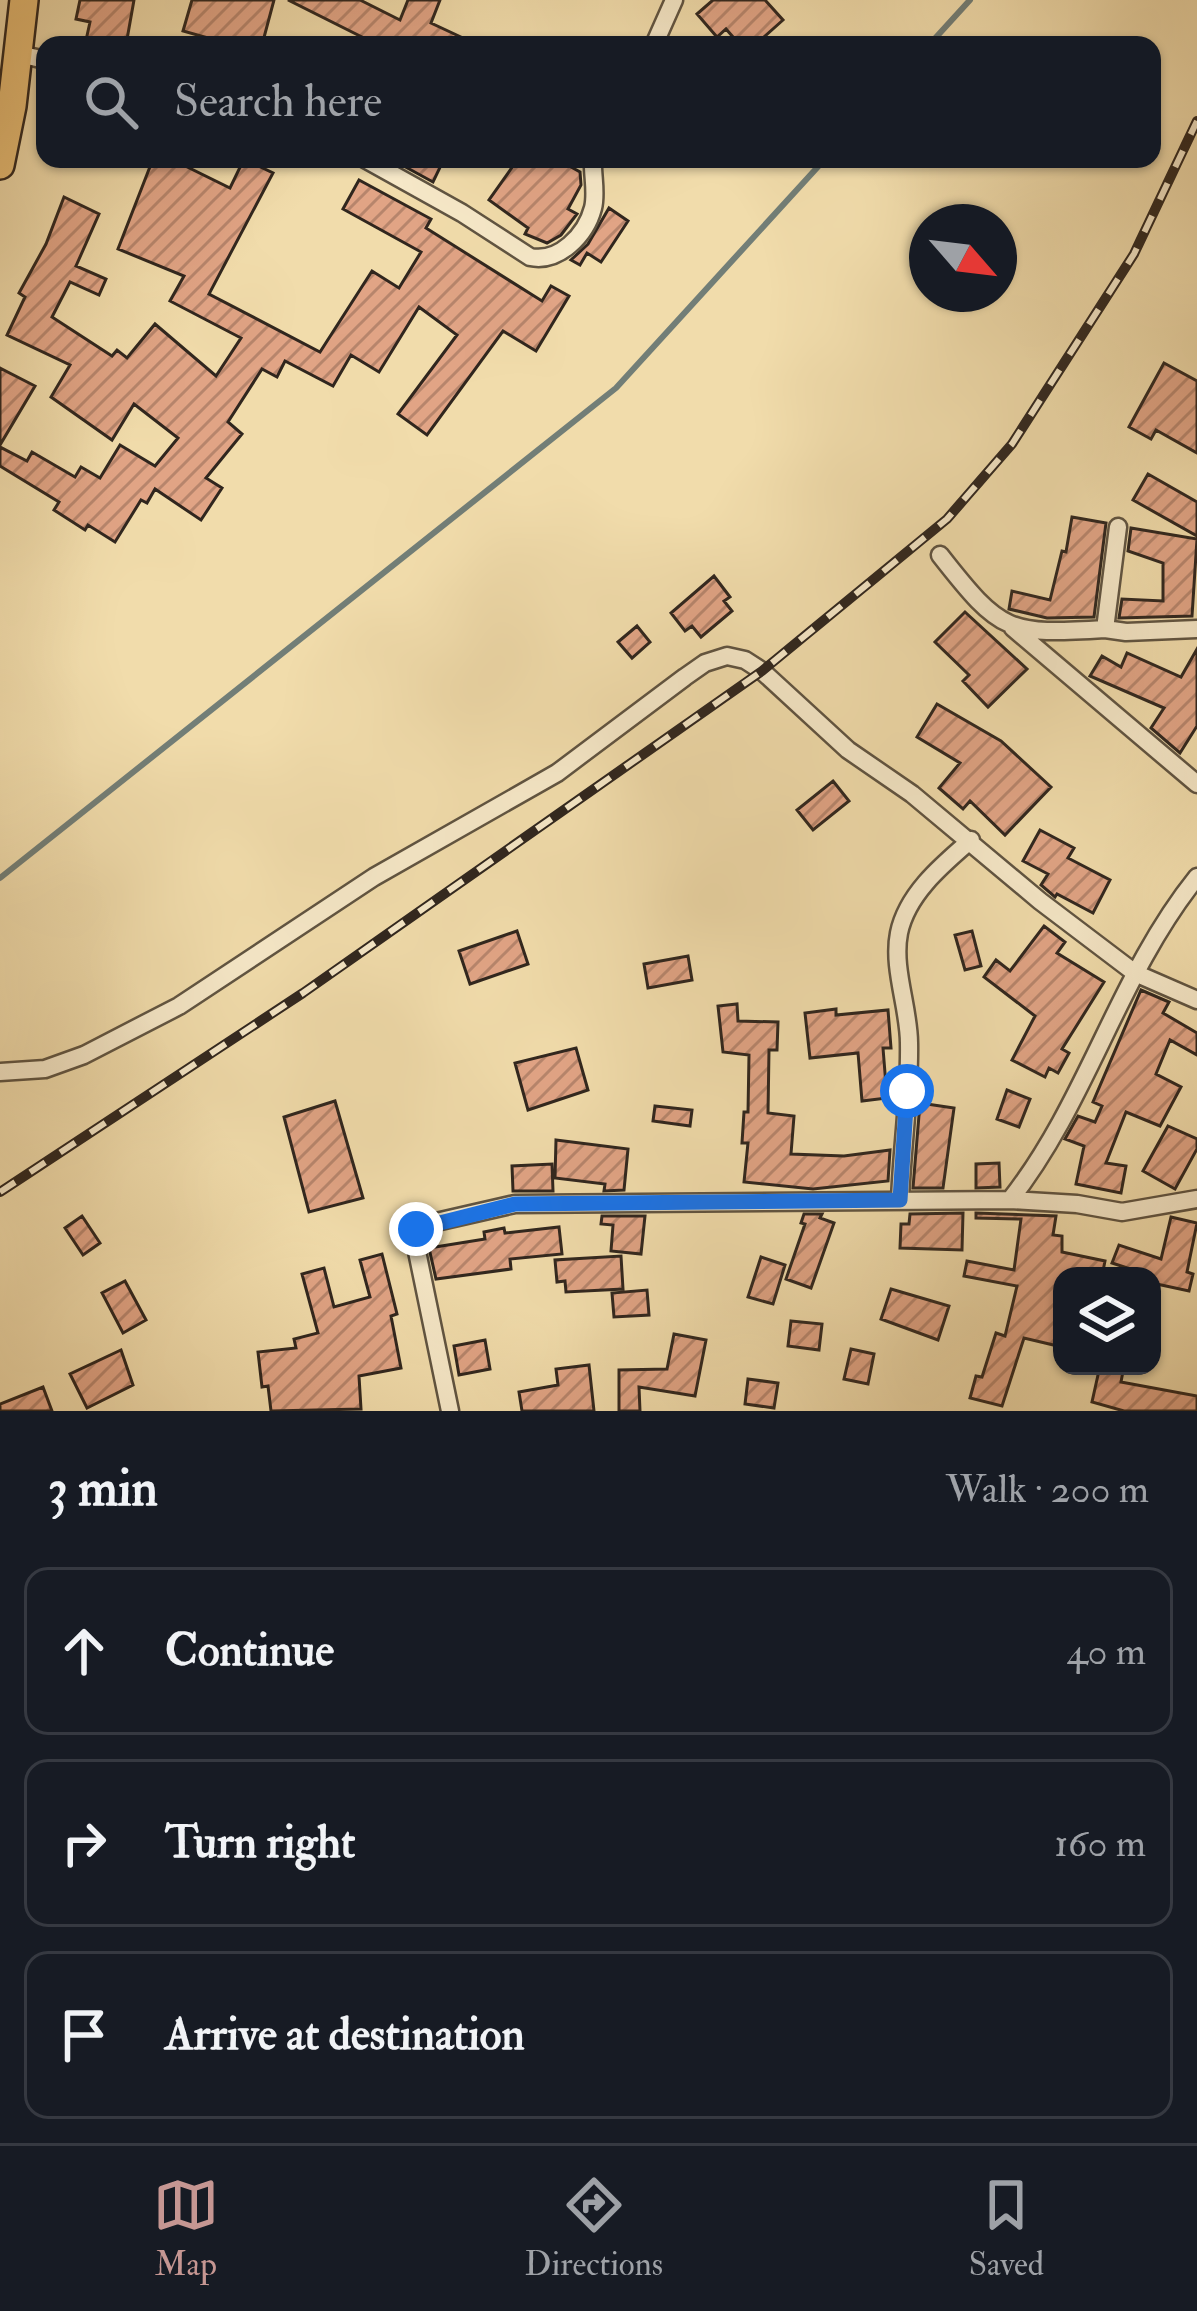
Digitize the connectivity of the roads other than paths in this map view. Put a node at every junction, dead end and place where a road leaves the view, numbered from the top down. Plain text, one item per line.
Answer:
1 (24, 0) edge
2 (674, 0) edge
3 (658, 36) edge
4 (32, 57) edge
5 (0, 165) edge
6 (380, 168) edge
7 (593, 168) edge
8 (1118, 527) dead end
9 (940, 555) dead end
10 (1013, 628) junction
11 (1106, 628) junction
12 (1197, 628) edge
13 (1197, 784) edge
14 (971, 840) junction
15 (1197, 877) edge
16 (1135, 973) junction
17 (1197, 1000) edge
18 (0, 1072) edge
19 (1197, 1199) edge
20 (900, 1200) junction
21 (1010, 1200) junction
22 (450, 1411) edge

1 - 4 highway
2 - 3 street
4 - 5 highway
6 - 7 street
8 - 11 street
9 - 10 street
10 - 11 street
10 - 13 street
11 - 12 street
14 - 16 street
14 - 18 street
14 - 20 street
15 - 16 street
16 - 17 street
16 - 21 street
19 - 21 street
20 - 21 street
20 - 22 street

